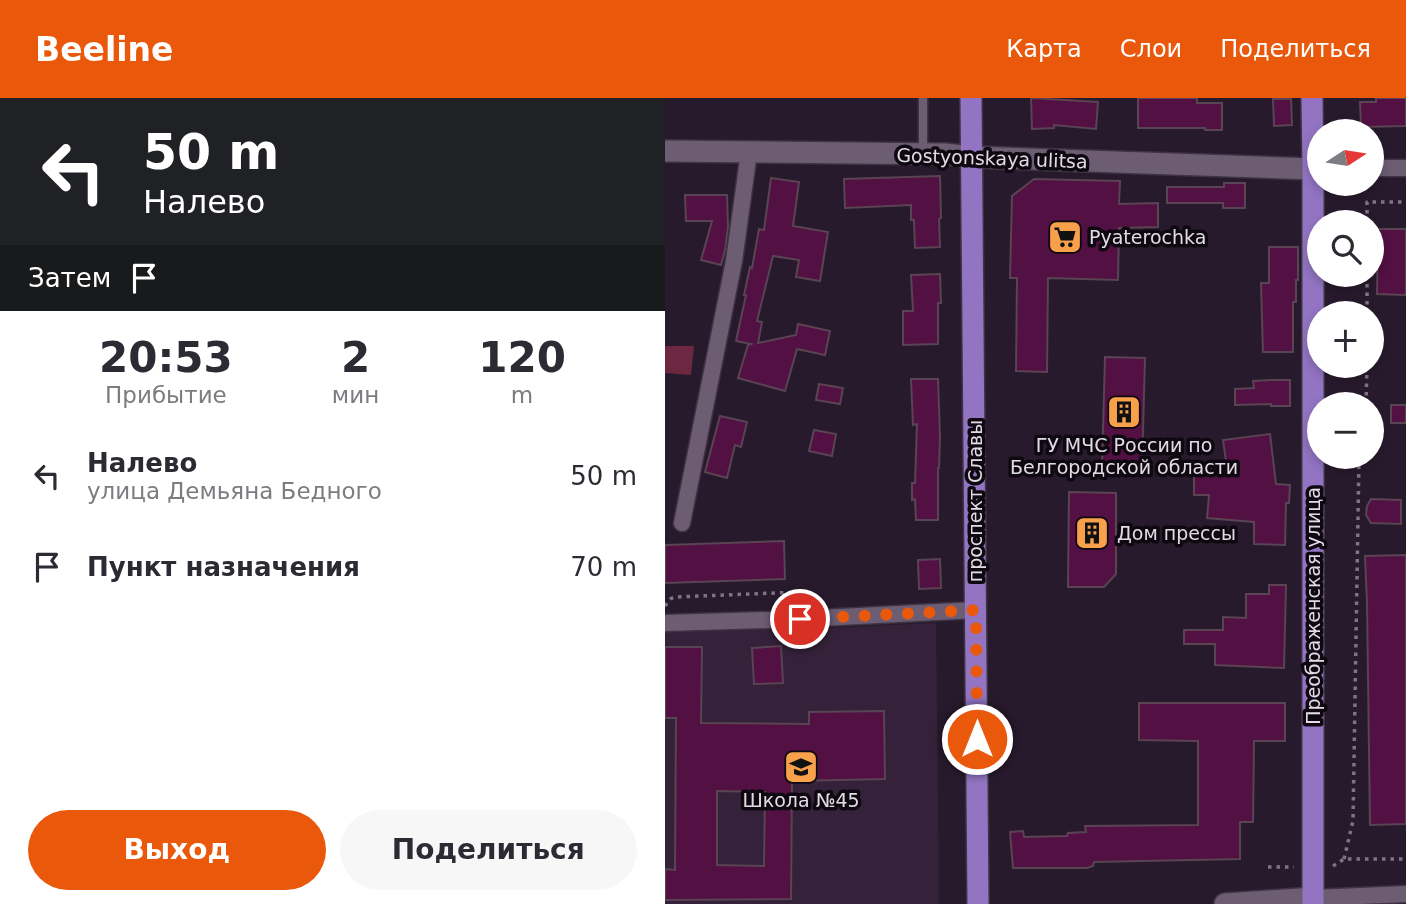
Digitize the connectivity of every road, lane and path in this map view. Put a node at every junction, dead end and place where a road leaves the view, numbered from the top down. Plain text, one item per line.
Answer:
1 (923, 98) edge
2 (971, 98) edge
3 (1312, 98) edge
4 (1313, 119) edge
5 (665, 151) edge
6 (749, 152) junction
7 (923, 155) junction
8 (972, 157) junction
9 (1384, 168) edge
10 (1406, 168) edge
11 (1307, 169) edge
12 (1316, 196) edge
13 (1406, 202) edge
14 (1367, 210) edge
15 (1359, 469) edge
16 (682, 523) dead end
17 (800, 592) dead end
18 (665, 606) edge
19 (976, 610) junction
20 (665, 623) edge
21 (1344, 859) junction
22 (1406, 859) edge
23 (1333, 866) dead end
24 (1406, 894) edge
25 (1313, 901) edge
26 (978, 904) edge
27 (1225, 904) edge

1 - 7 lane
2 - 8 main road, проспект Славы
3 - 4 main road, Преображенская улица
5 - 6 street, Gostyonskaya ulitsa
6 - 7 street, Gostyonskaya ulitsa
6 - 16 street
7 - 8 street, Gostyonskaya ulitsa
8 - 11 street, Gostyonskaya ulitsa
8 - 19 main road, проспект Славы
9 - 10 street
12 - 25 main road, Преображенская улица
13 - 14 path
15 - 21 path
17 - 18 path
19 - 20 street
19 - 26 main road, проспект Славы
21 - 22 path
21 - 23 path
24 - 25 street
25 - 27 street

